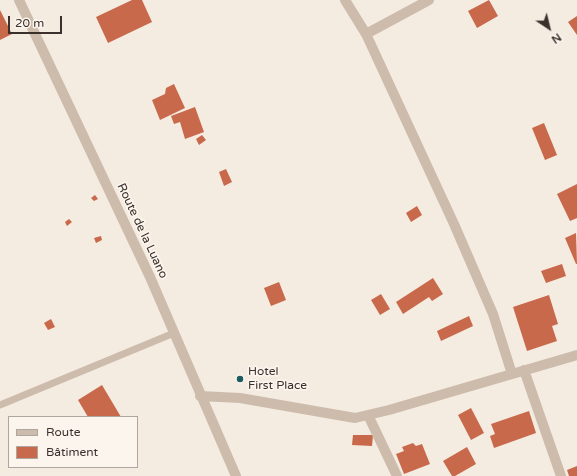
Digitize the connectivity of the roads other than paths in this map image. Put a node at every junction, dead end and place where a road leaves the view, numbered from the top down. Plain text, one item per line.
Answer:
1 (19, 0) edge
2 (345, 0) edge
3 (429, 0) edge
4 (366, 34) junction
5 (174, 333) junction
6 (577, 355) edge
7 (524, 370) junction
8 (512, 374) junction
9 (200, 396) junction
10 (0, 405) edge
11 (368, 415) junction
12 (236, 476) edge
13 (396, 476) edge
14 (561, 476) edge

1 - 5 street, Route de la Luano
2 - 4 street
3 - 4 street
4 - 8 street
5 - 9 street, Route de la Luano
5 - 10 lane
6 - 7 street
7 - 8 street
7 - 14 street
8 - 11 street
9 - 11 street
9 - 12 street, Route de la Luano
11 - 13 street

